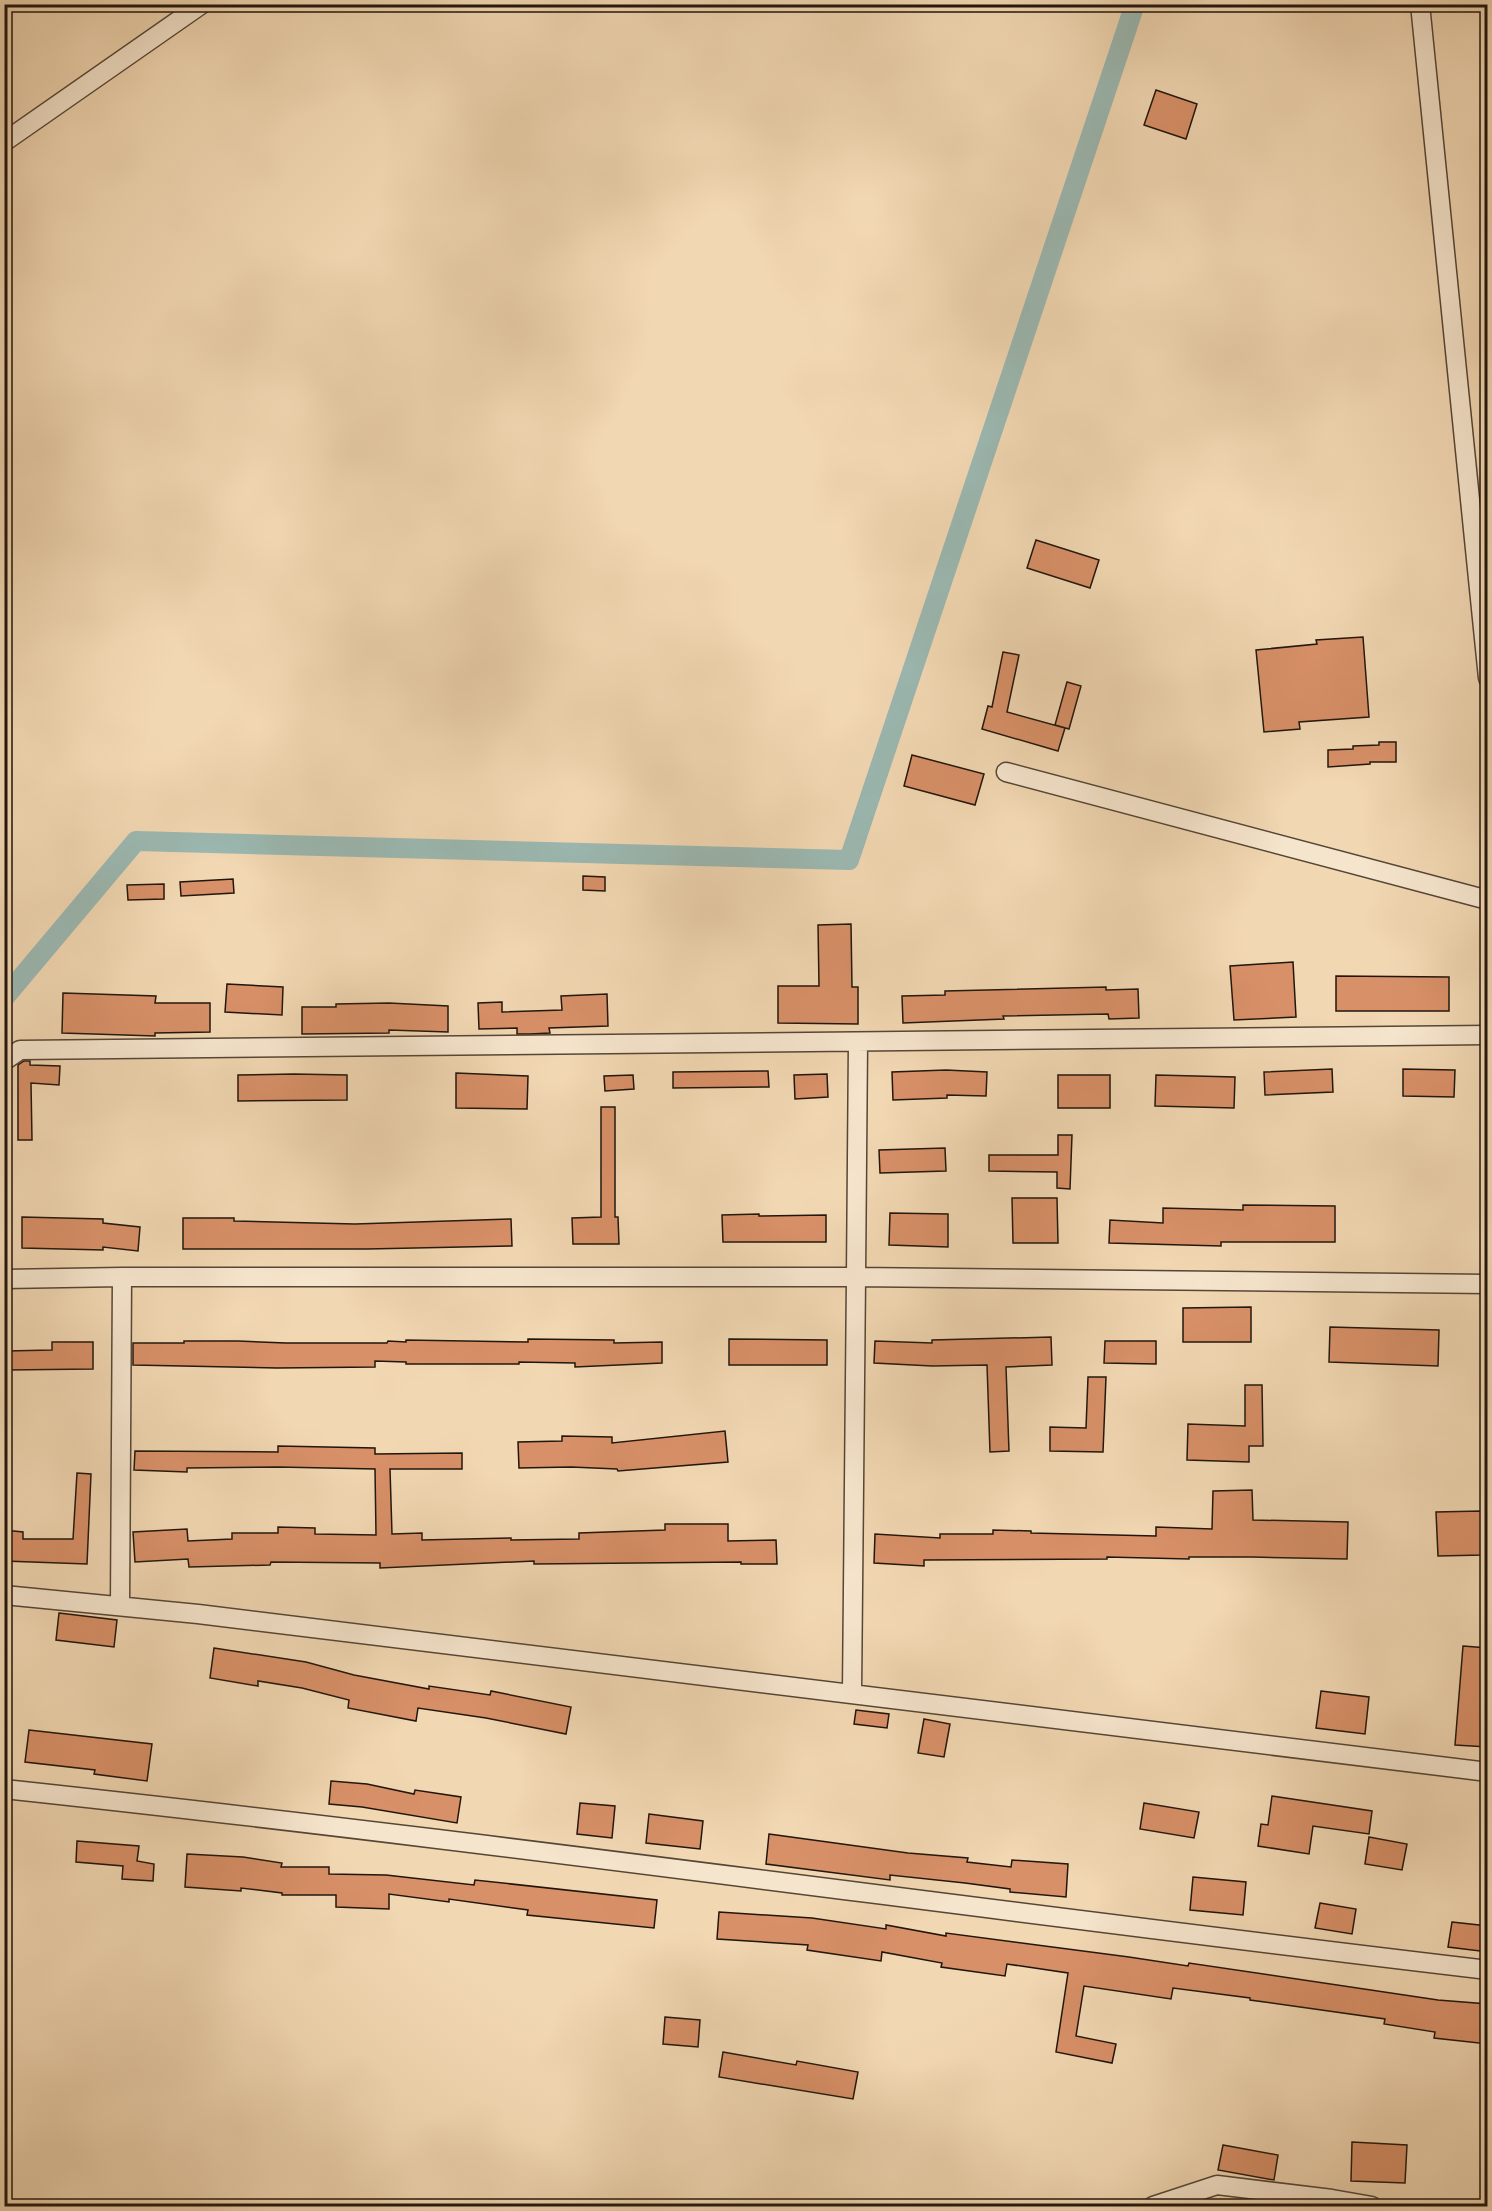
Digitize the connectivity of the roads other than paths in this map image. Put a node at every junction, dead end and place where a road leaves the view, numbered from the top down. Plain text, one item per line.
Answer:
1 (202, 4) edge
2 (1420, 4) edge
3 (4, 142) edge
4 (1488, 678) edge
5 (1006, 772) dead end
6 (1488, 900) edge
7 (1488, 1035) edge
8 (858, 1042) junction
9 (4, 1061) edge
10 (122, 1277) junction
11 (856, 1277) junction
12 (4, 1279) edge
13 (1488, 1284) edge
14 (4, 1595) edge
15 (120, 1606) junction
16 (852, 1693) junction
17 (1488, 1772) edge
18 (4, 1789) edge
19 (1488, 1970) edge
20 (1153, 2206) edge
21 (1372, 2206) edge

1 - 3 street
2 - 4 street
5 - 6 street
7 - 8 street
8 - 9 street
8 - 11 street
10 - 11 street
10 - 12 street
10 - 15 street
11 - 13 street
11 - 16 street
14 - 15 street
15 - 16 street
16 - 17 street
18 - 19 street
20 - 21 street

